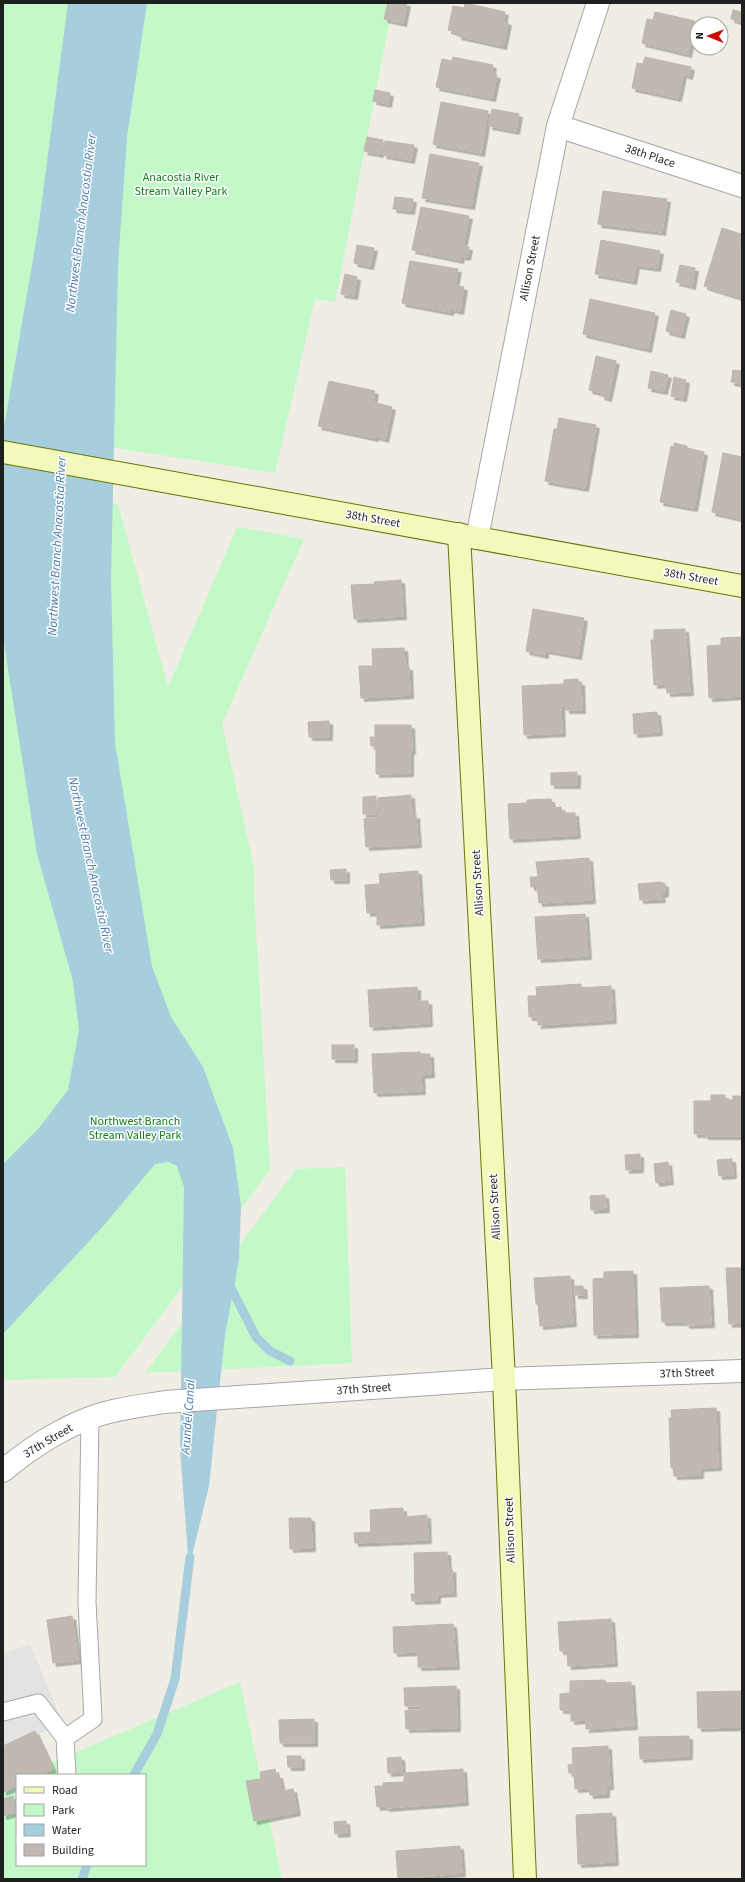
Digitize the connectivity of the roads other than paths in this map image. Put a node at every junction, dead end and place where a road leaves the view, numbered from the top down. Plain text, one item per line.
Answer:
1 (598, 3) edge
2 (558, 126) junction
3 (742, 186) edge
4 (3, 452) edge
5 (468, 536) junction
6 (742, 586) edge
7 (742, 1371) edge
8 (504, 1379) junction
9 (90, 1418) junction
10 (3, 1471) edge
11 (3, 1712) edge
12 (65, 1738) junction
13 (67, 1774) edge
14 (525, 1879) edge

1 - 2 street, Allison Street
2 - 3 street, 38th Place
2 - 5 street, Allison Street
4 - 5 street, 38th Street
5 - 6 street, 38th Street
5 - 8 street, Allison Street
7 - 8 street, 37th Street
8 - 9 street, 37th Street
8 - 14 street, Allison Street
9 - 10 street, 37th Street
9 - 12 lane
11 - 12 lane
12 - 13 lane

